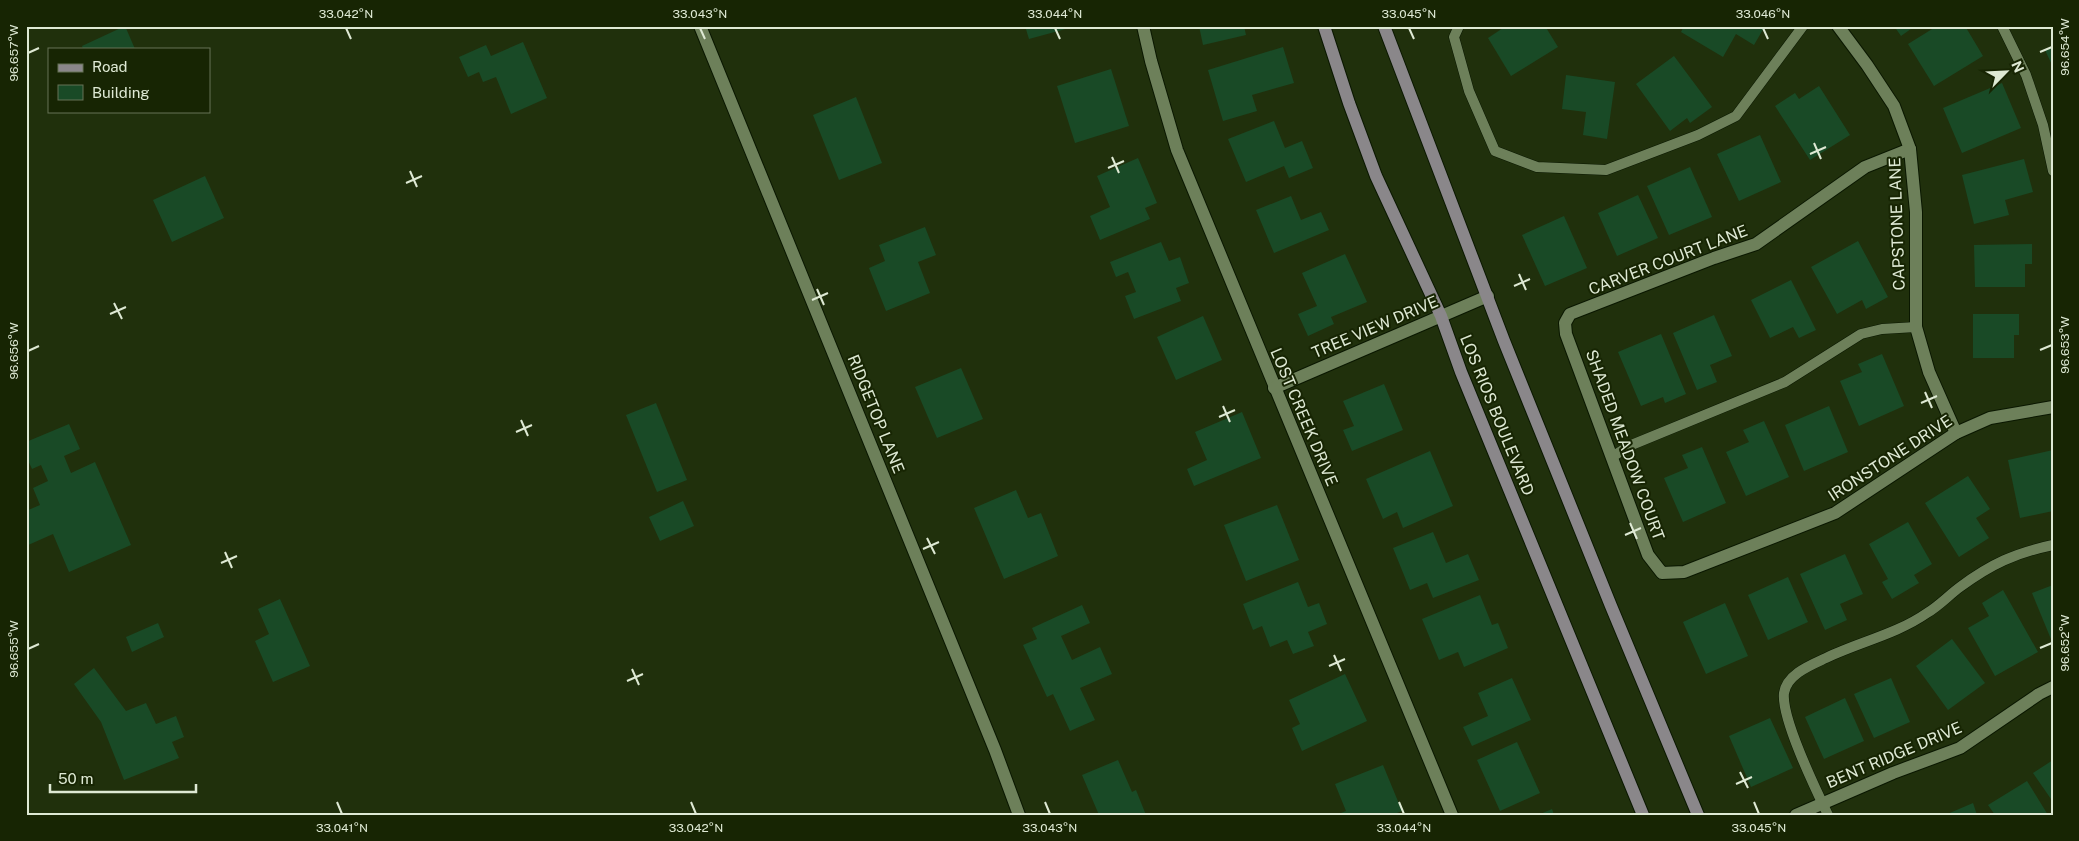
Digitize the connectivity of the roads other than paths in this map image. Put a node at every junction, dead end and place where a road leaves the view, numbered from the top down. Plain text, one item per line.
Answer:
1 (700, 26) edge
2 (1143, 26) edge
3 (1324, 26) edge
4 (1384, 26) edge
5 (1459, 26) edge
6 (1802, 26) edge
7 (1838, 26) edge
8 (2002, 26) edge
9 (1910, 149) junction
10 (2053, 170) edge
11 (1488, 296) junction
12 (1441, 316) junction
13 (1565, 323) joint
14 (1916, 327) junction
15 (1274, 388) junction
16 (2053, 407) edge
17 (1956, 433) junction
18 (1612, 457) junction
19 (2053, 545) edge
20 (1662, 573) joint
21 (2053, 688) edge
22 (1825, 809) edge
23 (1019, 815) edge
24 (1452, 815) edge
25 (1643, 815) edge
26 (1698, 815) edge
27 (1796, 815) edge

1 - 23 street, RIDGETOP LANE
2 - 15 street, LOST CREEK DRIVE
3 - 12 main road, LOS RIOS BOULEVARD
4 - 11 main road
5 - 6 lane
7 - 9 street, CAPSTONE LANE
8 - 10 lane
9 - 13 street, CARVER COURT LANE
9 - 14 street, CAPSTONE LANE
11 - 12 street, TREE VIEW DRIVE
11 - 26 main road
12 - 15 street, TREE VIEW DRIVE
12 - 25 main road, LOS RIOS BOULEVARD
13 - 18 street, SHADED MEADOW COURT
14 - 17 street, CAPSTONE LANE
14 - 18 lane
15 - 24 street, LOST CREEK DRIVE
16 - 17 street, IRONSTONE DRIVE
17 - 20 street, IRONSTONE DRIVE
18 - 20 street, SHADED MEADOW COURT
19 - 22 lane
21 - 22 street, BENT RIDGE DRIVE
22 - 27 street, BENT RIDGE DRIVE

